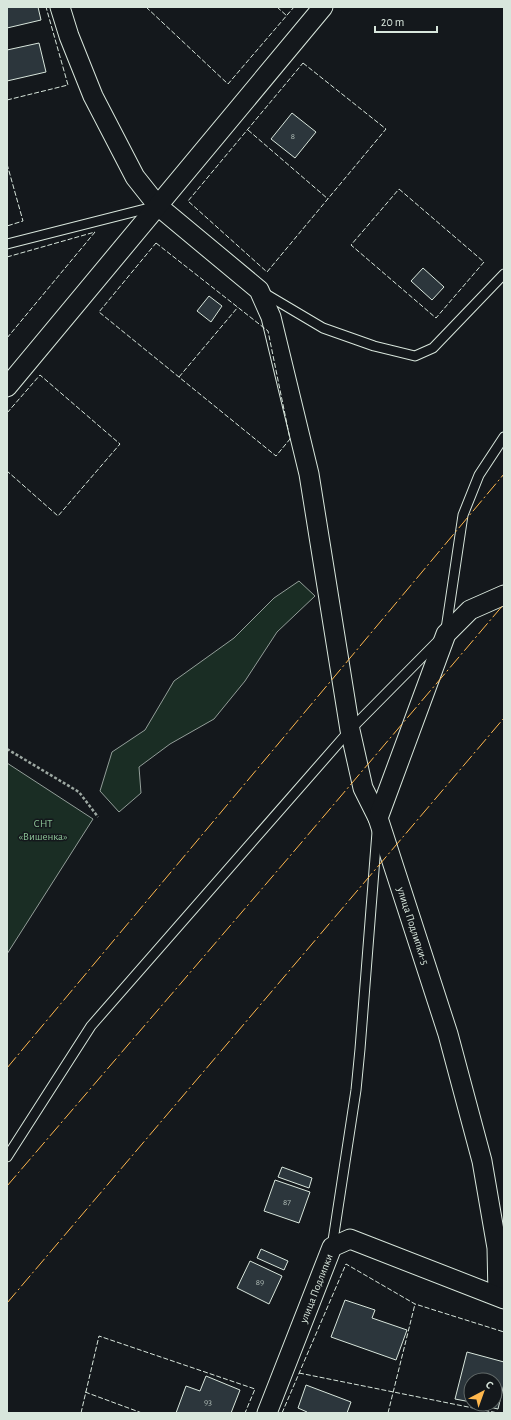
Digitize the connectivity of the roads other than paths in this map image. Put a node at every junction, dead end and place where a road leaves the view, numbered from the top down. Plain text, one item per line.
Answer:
1 (60, 7) edge
2 (323, 7) edge
3 (158, 206) junction
4 (7, 244) edge
5 (504, 274) edge
6 (259, 290) junction
7 (7, 387) edge
8 (504, 437) edge
9 (504, 595) edge
10 (446, 634) junction
11 (350, 730) junction
12 (378, 818) junction
13 (7, 1157) edge
14 (332, 1247) junction
15 (501, 1297) edge
16 (267, 1413) edge

1 - 3 street
2 - 3 street
3 - 4 lane
3 - 6 street
3 - 7 street
5 - 6 lane
6 - 11 street, улица Подлипки-5
8 - 10 lane
9 - 10 street
10 - 11 lane
10 - 12 street
11 - 12 street, улица Подлипки-5
11 - 13 lane
12 - 14 lane
12 - 15 street, улица Подлипки-5
14 - 15 street, улица Подлипки
14 - 16 street, улица Подлипки

